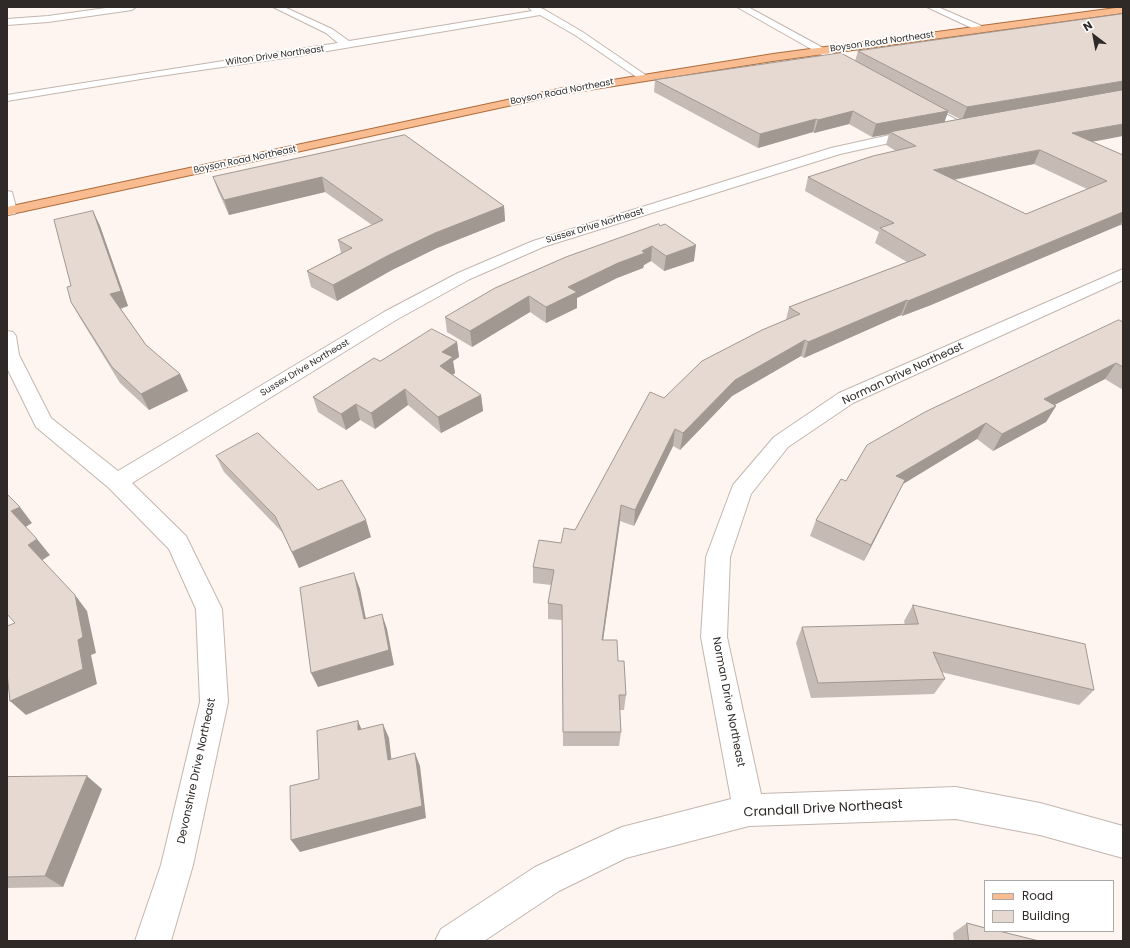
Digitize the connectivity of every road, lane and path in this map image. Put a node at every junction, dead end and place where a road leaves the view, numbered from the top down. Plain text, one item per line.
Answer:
1 (132, 7) edge
2 (277, 7) edge
3 (741, 7) edge
4 (931, 7) edge
5 (537, 9) edge
6 (1123, 10) edge
7 (7, 22) edge
8 (981, 29) junction
9 (347, 45) junction
10 (819, 50) junction
11 (861, 73) edge
12 (642, 76) junction
13 (7, 98) edge
14 (910, 99) edge
15 (7, 195) edge
16 (8, 211) edge
17 (1123, 274) edge
18 (7, 336) edge
19 (117, 482) junction
20 (749, 810) junction
21 (1123, 842) edge
22 (153, 941) edge
23 (453, 941) edge

1 - 7 street
2 - 9 street
3 - 10 street
4 - 8 street
5 - 9 street, Wilton Drive Northeast
5 - 12 street
6 - 8 main road, Boyson Road Northeast
8 - 10 main road, Boyson Road Northeast
9 - 13 street, Wilton Drive Northeast
10 - 11 street
10 - 12 main road, Boyson Road Northeast
12 - 16 main road, Boyson Road Northeast
14 - 19 street, Sussex Drive Northeast
15 - 16 street
17 - 20 street, Norman Drive Northeast
18 - 19 street, Devonshire Drive Northeast
19 - 22 street, Devonshire Drive Northeast
20 - 21 street, Crandall Drive Northeast
20 - 23 street, Crandall Drive Northeast

